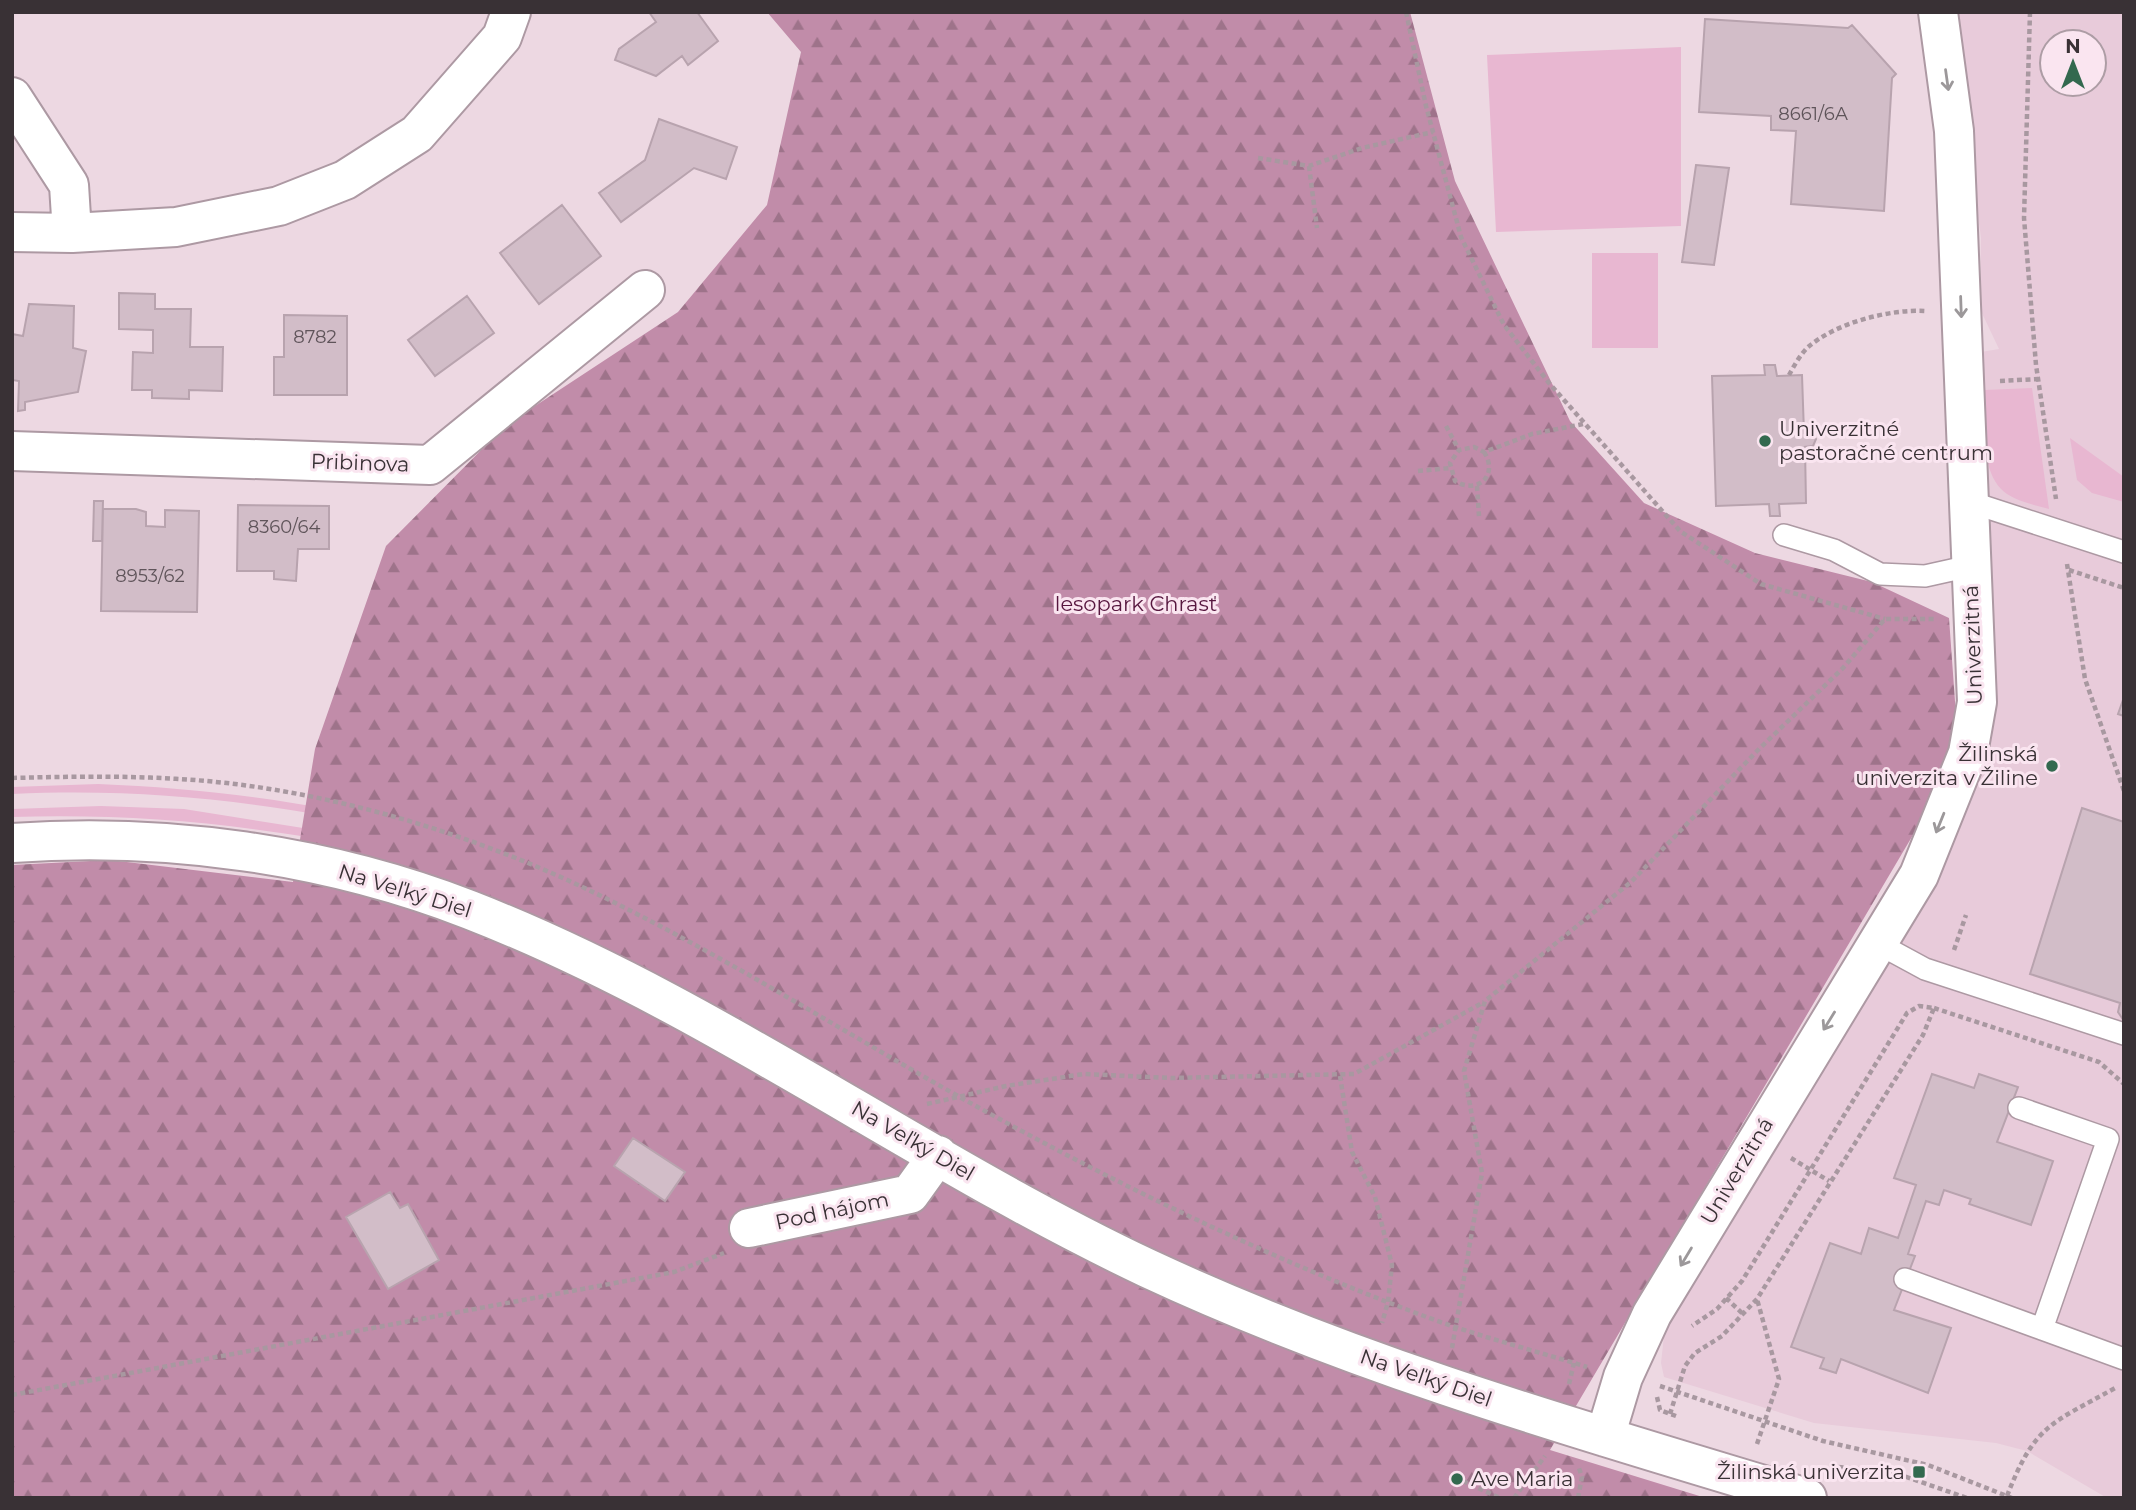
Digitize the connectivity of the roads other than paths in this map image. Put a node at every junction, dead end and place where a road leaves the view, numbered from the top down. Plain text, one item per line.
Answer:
1 (511, 12) edge
2 (1938, 12) edge
3 (12, 97) edge
4 (12, 232) edge
5 (72, 233) junction
6 (645, 290) dead end
7 (12, 451) edge
8 (1967, 501) junction
9 (1784, 534) dead end
10 (2124, 551) edge
11 (1970, 566) junction
12 (12, 843) edge
13 (1877, 943) junction
14 (2124, 1034) edge
15 (2019, 1108) dead end
16 (938, 1155) junction
17 (749, 1228) road end
18 (1905, 1279) dead end
19 (2042, 1329) junction
20 (2124, 1359) edge
21 (1605, 1437) junction
22 (1812, 1481) edge

1 - 5 street
2 -> 8 street, Univerzitná
3 - 5 street
4 - 5 street
6 - 7 street, Pribinova
8 - 10 lane
8 - 11 street, Univerzitná
9 - 11 lane
11 -> 13 street, Univerzitná
12 - 16 street, Na Veľký Diel
13 - 14 lane
13 -> 21 street, Univerzitná
15 - 19 lane
16 - 17 street, Pod hájom
16 - 21 street, Na Veľký Diel
18 - 19 lane
19 - 20 lane
21 - 22 street, Na Veľký Diel

